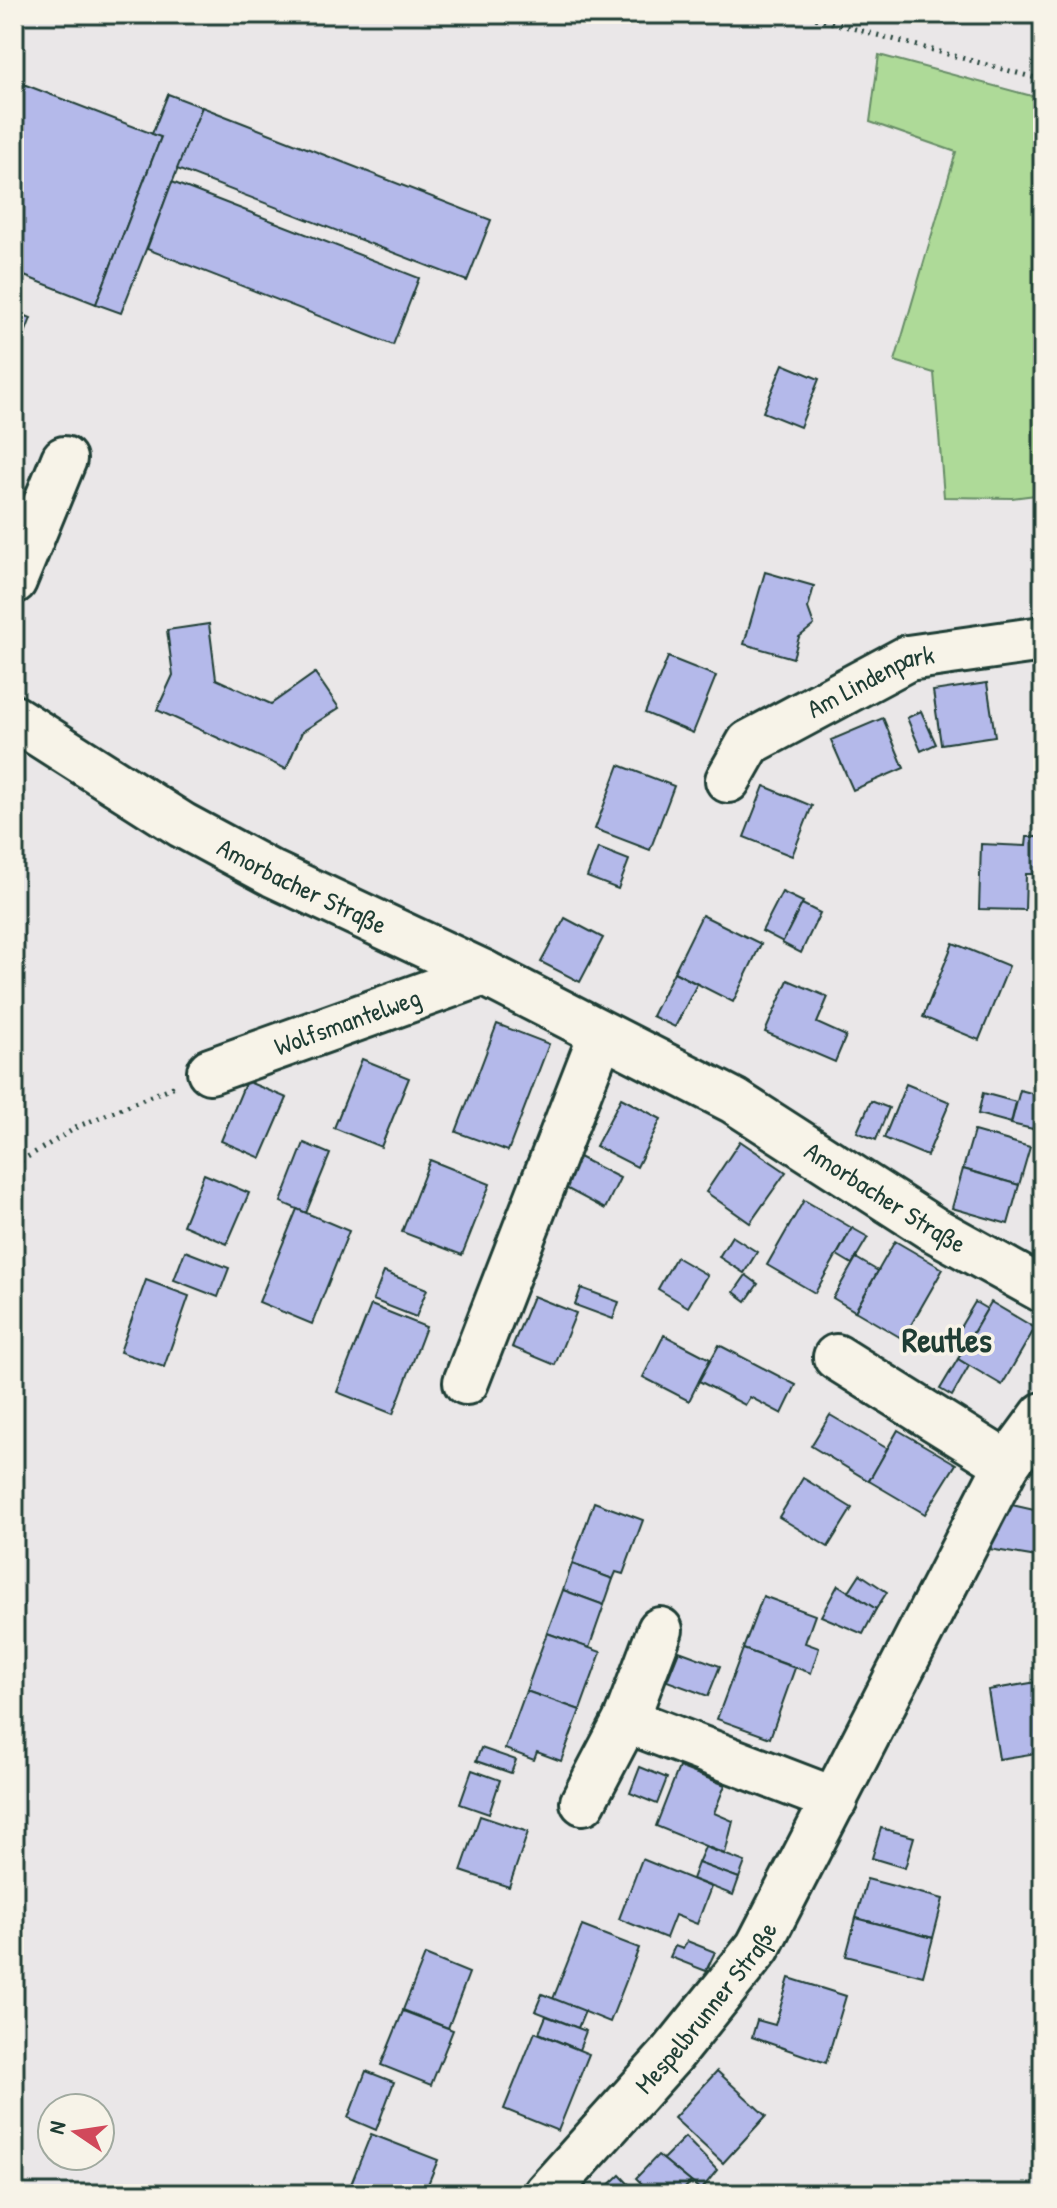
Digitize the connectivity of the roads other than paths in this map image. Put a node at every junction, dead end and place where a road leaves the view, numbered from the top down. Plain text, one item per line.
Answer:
1 (64, 459) dead end
2 (14, 581) edge
3 (1043, 639) edge
4 (14, 718) edge
5 (728, 780) dead end
6 (484, 973) junction
7 (601, 1035) junction
8 (210, 1071) road end
9 (1043, 1290) edge
10 (836, 1357) dead end
11 (466, 1382) dead end
12 (1043, 1415) edge
13 (1007, 1464) junction
14 (660, 1630) dead end
15 (626, 1720) junction
16 (835, 1800) junction
17 (583, 1802) dead end
18 (546, 2194) edge

1 - 2 street
3 - 5 street, Am Lindenpark
4 - 6 street, Amorbacher Straße
6 - 7 street, Amorbacher Straße
6 - 8 street, Wolfsmantelweg
7 - 9 street, Amorbacher Straße
7 - 11 street
10 - 13 street
12 - 13 street, Mespelbrunner Straße
13 - 16 street, Mespelbrunner Straße
14 - 15 street
15 - 16 street
15 - 17 street
16 - 18 street, Mespelbrunner Straße

